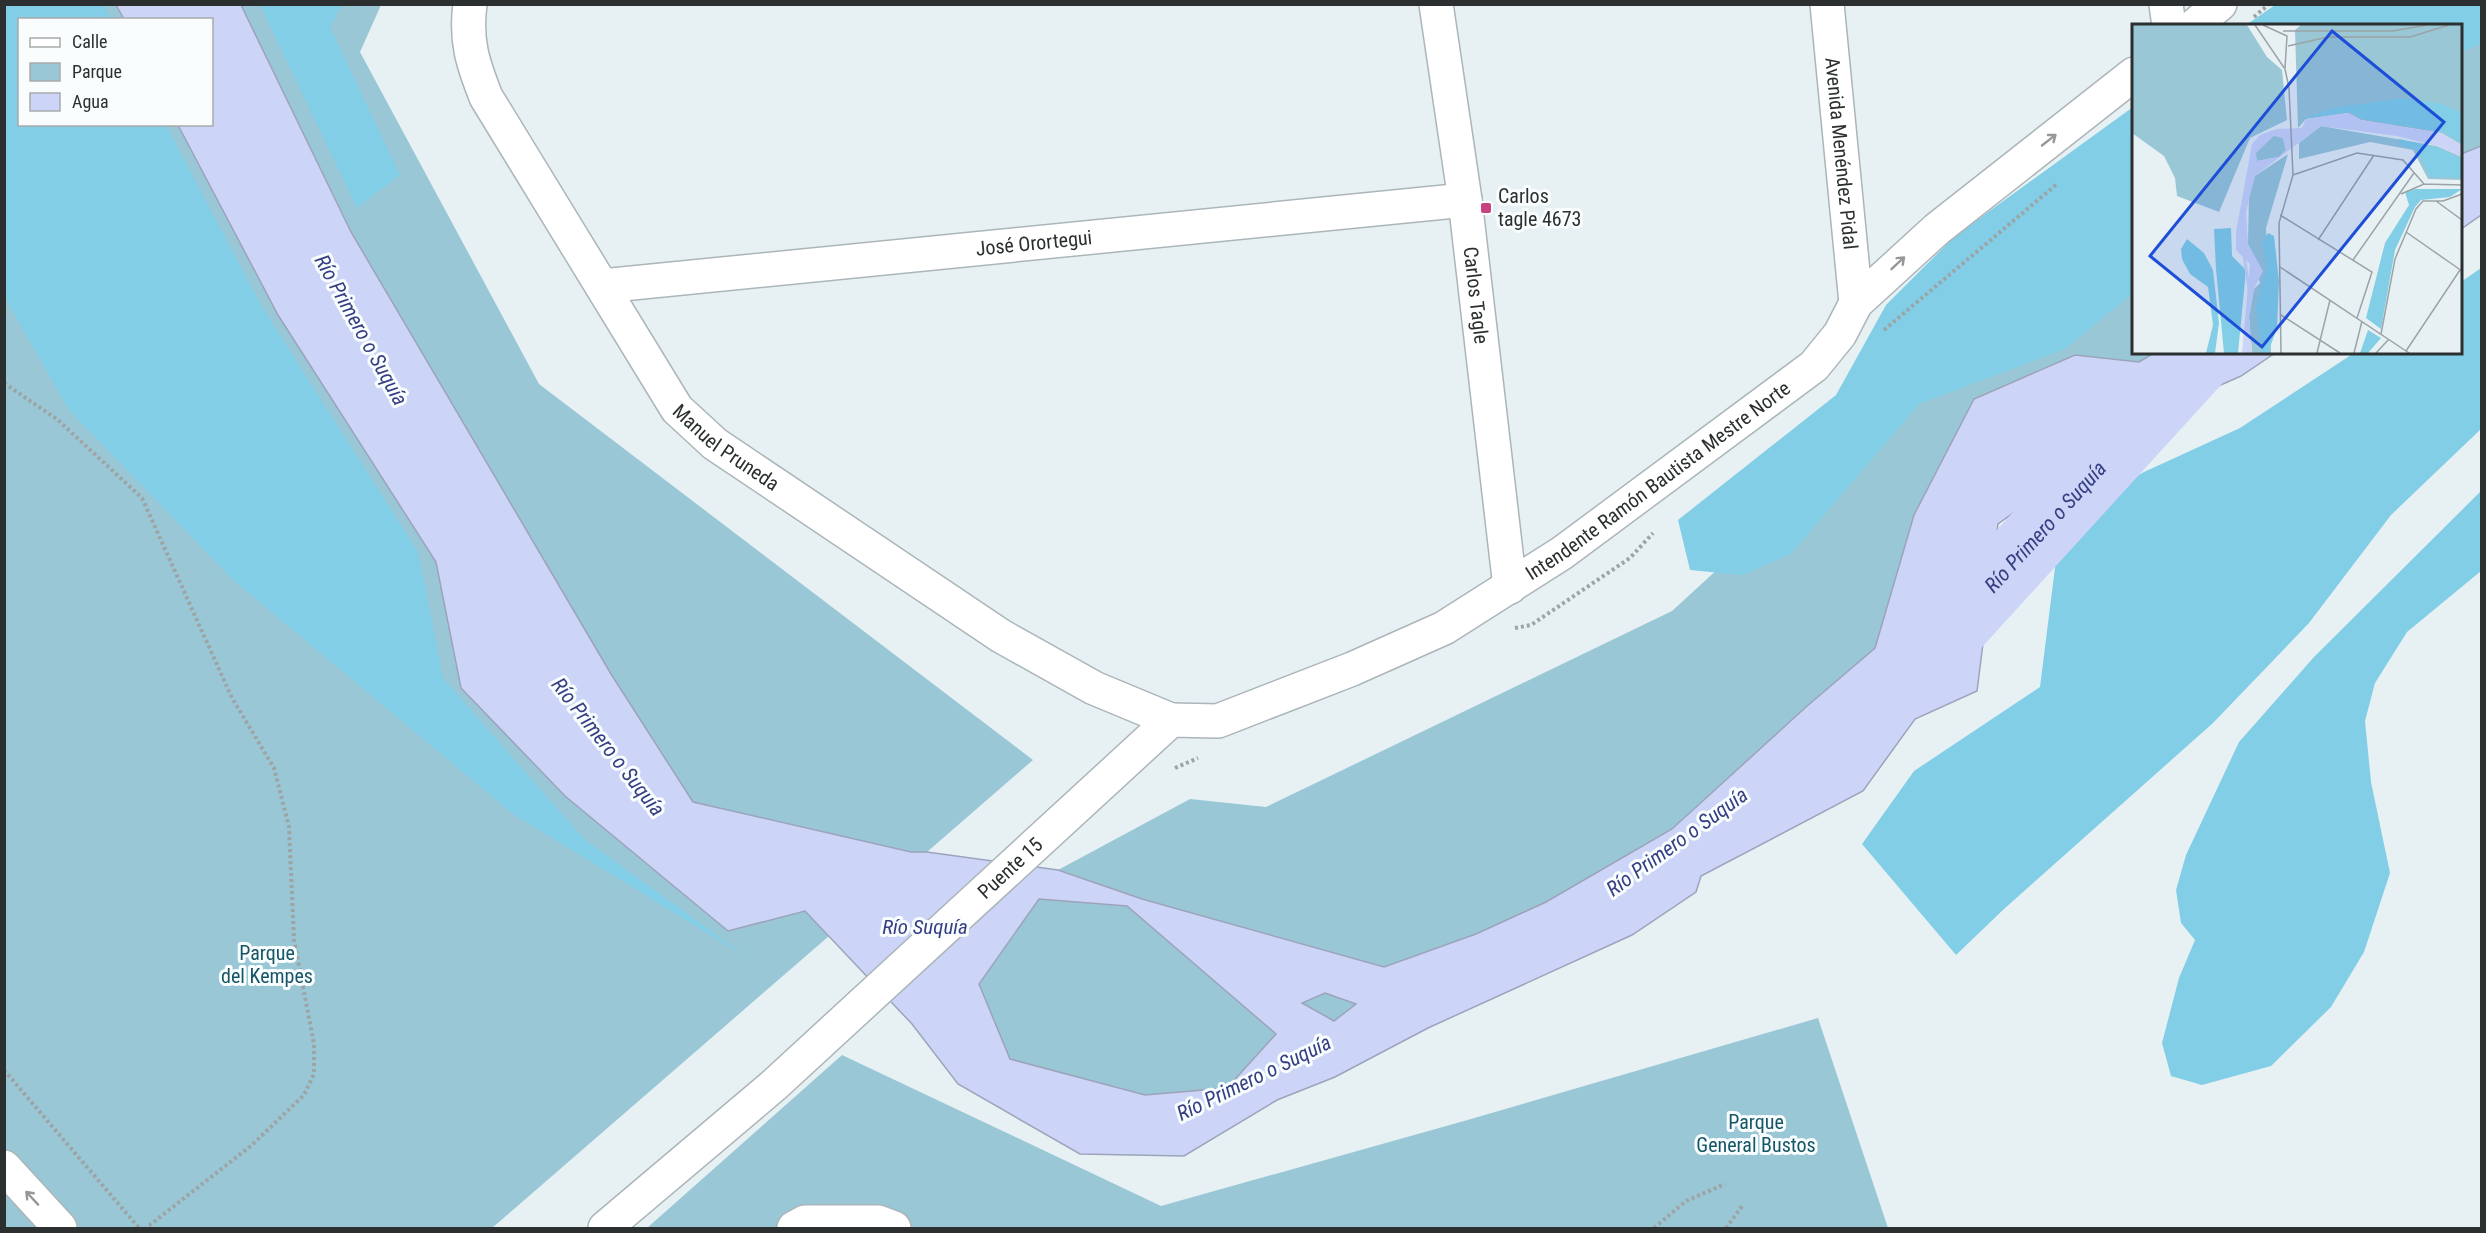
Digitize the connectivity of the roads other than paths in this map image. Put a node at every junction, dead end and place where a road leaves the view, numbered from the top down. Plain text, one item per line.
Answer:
1 (470, 4) edge
2 (1436, 4) edge
3 (1827, 4) edge
4 (2166, 4) edge
5 (2220, 4) edge
6 (2169, 24) edge
7 (2196, 24) edge
8 (2132, 75) edge
9 (1465, 200) junction
10 (602, 286) junction
11 (1856, 303) junction
12 (1510, 587) junction
13 (1171, 720) junction
14 (4, 1167) edge
15 (60, 1228) edge
16 (605, 1228) edge
17 (794, 1228) edge
18 (894, 1228) edge

1 - 10 street, Manuel Pruneda
2 - 9 street, Carlos Tagle
3 - 11 street, Avenida Menéndez Pidal
4 - 6 street
5 - 7 street
11 -> 8 street, Intendente Ramón Bautista Mestre Norte
9 - 10 street, José Orortegui
9 - 12 street, Carlos Tagle
10 - 13 street, Manuel Pruneda
11 - 12 street, Intendente Ramón Bautista Mestre Norte
12 - 13 street, Intendente Ramón Bautista Mestre Norte
13 - 16 street, Puente 15
15 -> 14 street
17 - 18 street

